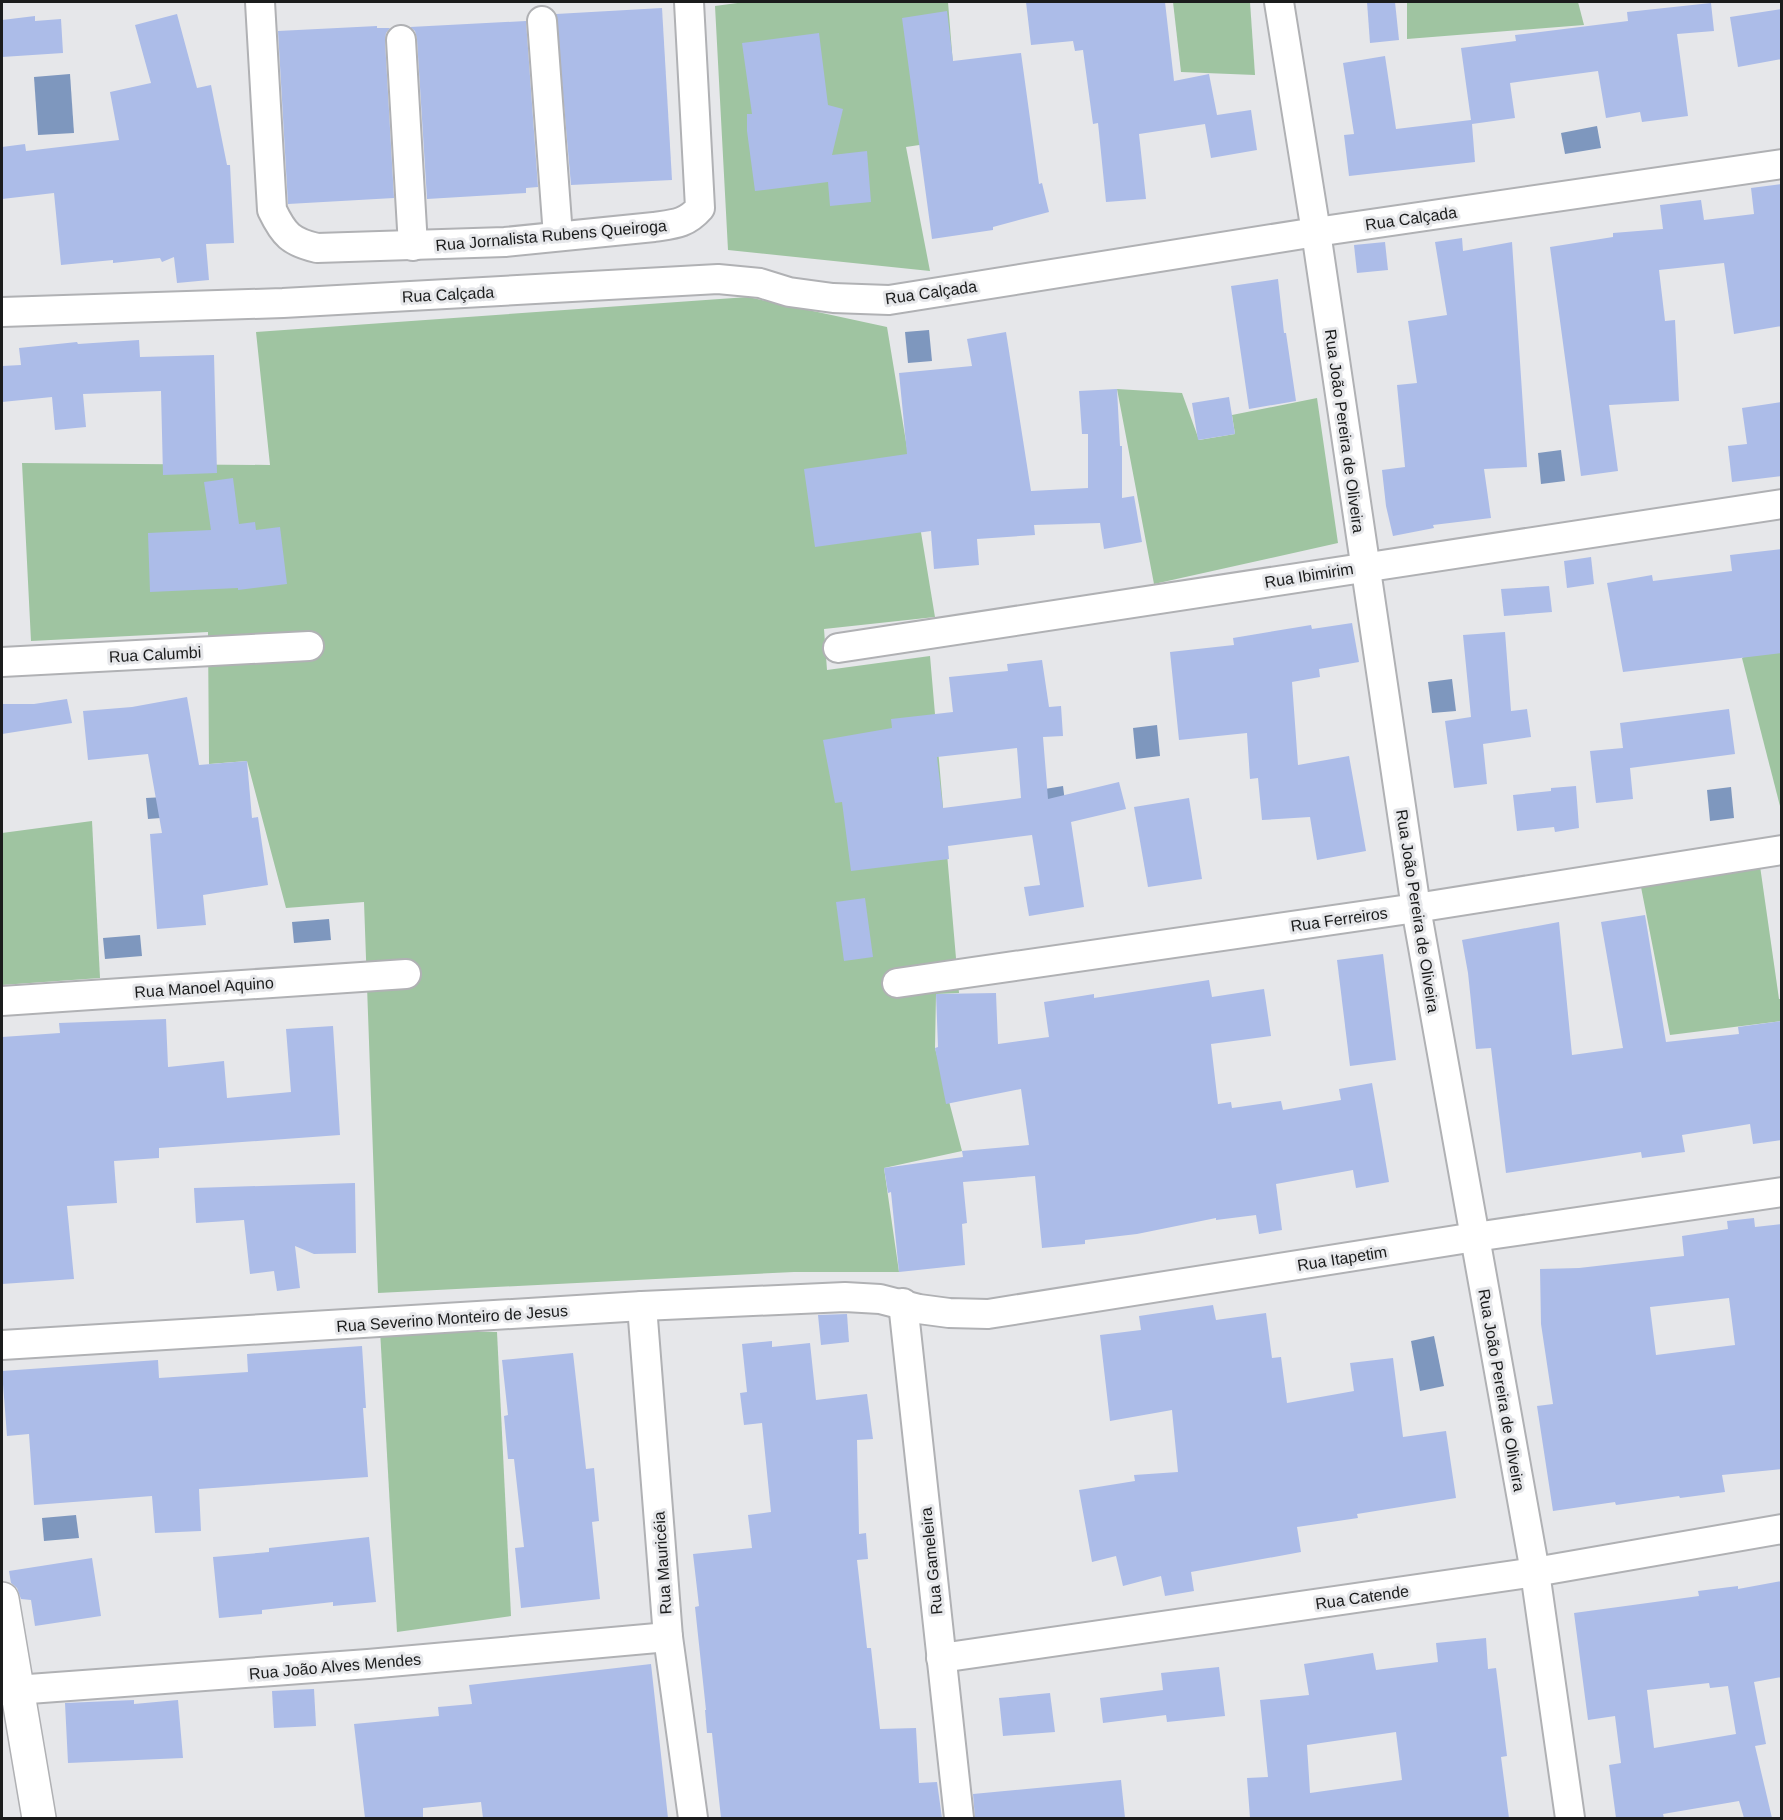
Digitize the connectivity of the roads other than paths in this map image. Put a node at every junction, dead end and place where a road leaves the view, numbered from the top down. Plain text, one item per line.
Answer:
1 (260, 2) edge
2 (689, 2) edge
3 (1279, 2) edge
4 (542, 21) dead end
5 (400, 40) dead end
6 (1782, 164) edge
7 (1316, 232) junction
8 (558, 236) junction
9 (413, 246) junction
10 (2, 312) edge
11 (1782, 504) edge
12 (1365, 566) junction
13 (309, 646) dead end
14 (838, 648) dead end
15 (2, 662) edge
16 (1782, 850) edge
17 (1416, 908) junction
18 (406, 974) dead end
19 (897, 983) dead end
20 (2, 1001) edge
21 (1782, 1192) edge
22 (1475, 1237) junction
23 (903, 1303) junction
24 (642, 1306) junction
25 (2, 1345) edge
26 (1782, 1529) edge
27 (1535, 1572) junction
28 (2, 1599) edge
29 (668, 1637) junction
30 (941, 1659) junction
31 (10, 1690) edge
32 (39, 1818) edge
33 (693, 1818) edge
34 (958, 1818) edge
35 (1570, 1818) edge

1 - 9 street, Rua Jornalista Rubens Queiroga
2 - 8 street, Rua Jornalista Rubens Queiroga
3 - 7 street, Rua João Pereira de Oliveira
4 - 8 street
5 - 9 street
6 - 7 street, Rua Calçada
7 - 10 street, Rua Calçada
7 - 12 street, Rua João Pereira de Oliveira
8 - 9 street, Rua Jornalista Rubens Queiroga
11 - 12 street, Rua Ibimirim
12 - 14 street, Rua Ibimirim
12 - 17 street, Rua João Pereira de Oliveira
13 - 15 street, Rua Calumbi
16 - 17 street, Rua Ferreiros
17 - 19 street, Rua Ferreiros
17 - 22 street, Rua João Pereira de Oliveira
18 - 20 street, Rua Manoel Aquino
21 - 22 street, Rua Itapetim
22 - 23 street, Rua Itapetim
22 - 27 street, Rua João Pereira de Oliveira
23 - 24 street, Rua Severino Monteiro de Jesus
23 - 30 street, Rua Gameleira
24 - 25 street, Rua Severino Monteiro de Jesus
24 - 29 street, Rua Mauricéia
26 - 27 street, Rua Catende
27 - 30 street, Rua Catende
27 - 35 street, Rua João Pereira de Oliveira
28 - 31 main road
29 - 31 street, Rua João Alves Mendes
29 - 33 street, Rua Mauricéia
30 - 34 street, Rua Gameleira
31 - 32 main road

